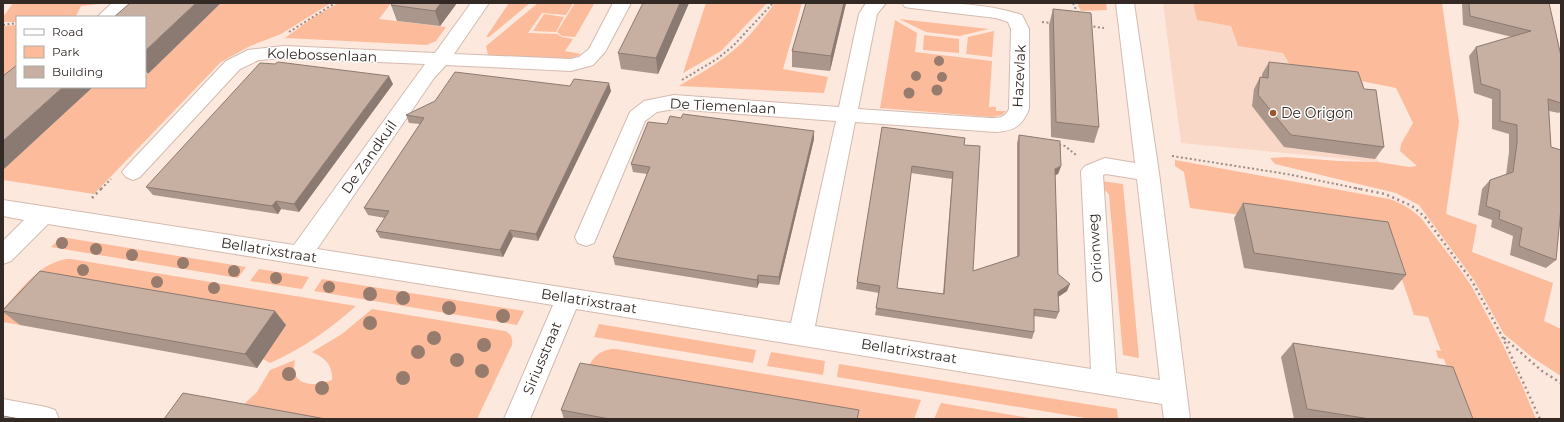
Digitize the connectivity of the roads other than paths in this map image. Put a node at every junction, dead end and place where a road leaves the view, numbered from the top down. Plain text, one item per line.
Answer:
1 (122, 3) edge
2 (480, 3) edge
3 (622, 3) edge
4 (877, 3) edge
5 (911, 3) edge
6 (1125, 3) edge
7 (107, 16) edge
8 (440, 60) junction
9 (848, 114) junction
10 (1147, 162) junction
11 (133, 172) road end
12 (3, 208) edge
13 (44, 214) junction
14 (586, 237) dead end
15 (3, 255) edge
16 (300, 255) junction
17 (568, 298) junction
18 (801, 334) junction
19 (1104, 382) junction
20 (1174, 394) junction
21 (3, 411) edge
22 (46, 419) edge
23 (517, 419) edge
24 (1177, 419) edge

1 - 7 street
2 - 8 street, De Zandkuil
3 - 8 street
4 - 9 street
5 - 9 street, Hazevlak
6 - 10 street
8 - 11 street, Kolebossenlaan
8 - 16 street, De Zandkuil
9 - 14 street, De Tiemenlaan
9 - 18 street
10 - 19 street, Orionweg
10 - 20 street
12 - 13 street, Bellatrixstraat
13 - 15 street
13 - 16 street, Bellatrixstraat
16 - 17 street, Bellatrixstraat
17 - 18 street, Bellatrixstraat
17 - 23 street, Siriusstraat
18 - 19 street, Bellatrixstraat
19 - 20 street, Bellatrixstraat
20 - 24 street
21 - 22 street

